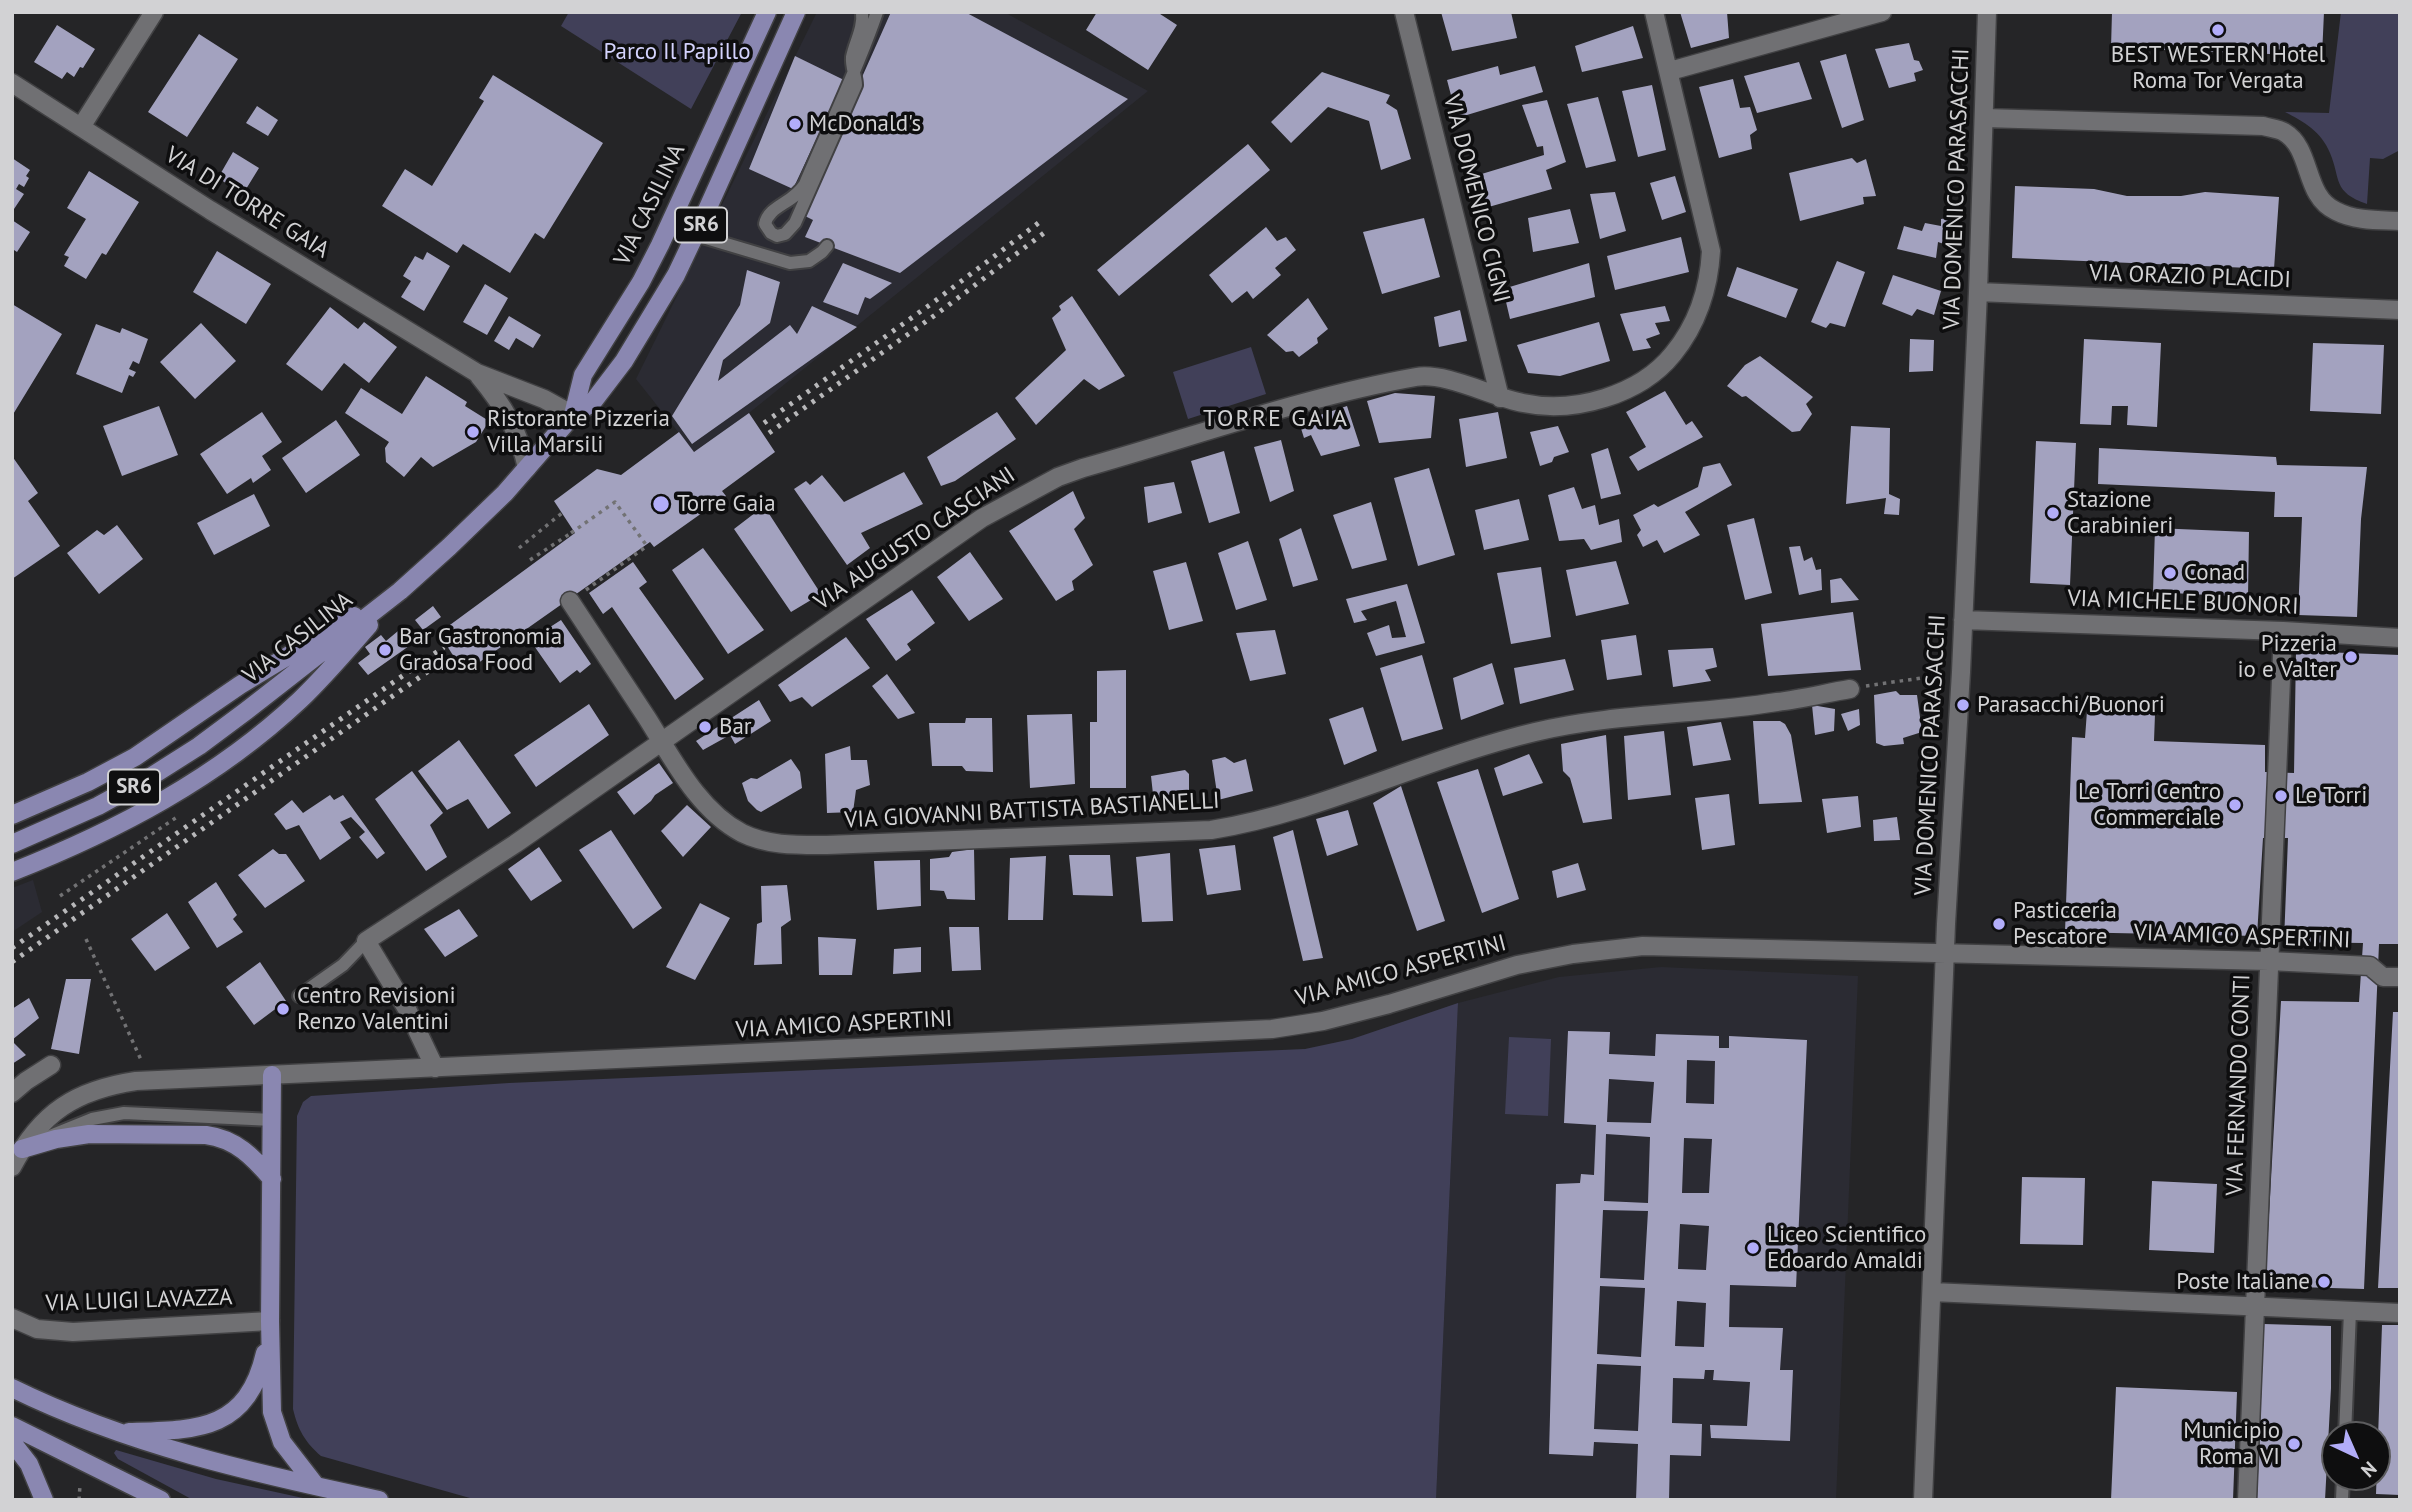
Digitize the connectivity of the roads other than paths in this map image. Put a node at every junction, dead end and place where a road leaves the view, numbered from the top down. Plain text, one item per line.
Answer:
1 (154, 12) edge
2 (767, 12) edge
3 (796, 12) edge
4 (862, 12) edge
5 (877, 12) edge
6 (1404, 12) edge
7 (1654, 12) edge
8 (1882, 12) edge
9 (1987, 12) edge
10 (853, 70) junction
11 (1670, 71) junction
12 (12, 83) edge
13 (1984, 118) junction
14 (81, 127) junction
15 (2400, 221) edge
16 (696, 235) junction
17 (827, 246) dead end
18 (1978, 292) junction
19 (2400, 310) edge
20 (477, 373) junction
21 (1500, 398) junction
22 (573, 415) junction
23 (527, 468) junction
24 (400, 591) junction
25 (577, 596) road end
26 (1964, 620) junction
27 (2283, 631) junction
28 (2400, 638) edge
29 (1850, 689) road end
30 (662, 741) junction
31 (12, 816) edge
32 (12, 844) edge
33 (12, 872) edge
34 (366, 941) junction
35 (1945, 954) junction
36 (2269, 961) junction
37 (2400, 977) edge
38 (299, 996) dead end
39 (51, 1065) dead end
40 (435, 1068) junction
41 (272, 1075) junction
42 (12, 1093) edge
43 (273, 1120) junction
44 (22, 1149) junction
45 (12, 1167) edge
46 (272, 1179) junction
47 (1932, 1292) junction
48 (2254, 1306) junction
49 (2350, 1311) junction
50 (2400, 1313) edge
51 (12, 1318) edge
52 (270, 1327) junction
53 (12, 1388) edge
54 (2346, 1421) edge
55 (12, 1426) edge
56 (118, 1432) junction
57 (12, 1442) edge
58 (316, 1486) junction
59 (44, 1500) edge
60 (161, 1500) edge
61 (379, 1500) edge
62 (1923, 1500) edge
63 (2247, 1500) edge

1 - 14 street
2 - 22 main road, VIA CASILINA / SR6
3 - 16 main road, VIA CASILINA / SR6
4 - 10 lane
5 - 10 lane
6 - 21 street, VIA DOMENICO CIGNI
7 - 11 street, VIA AUGUSTO CASCIANI
8 - 11 street
9 - 13 street, VIA DOMENICO PARASACCHI
10 - 10 lane
11 - 21 street, VIA AUGUSTO CASCIANI
12 - 14 street, VIA DI TORRE GAIA
13 - 15 street
13 - 18 street, VIA DOMENICO PARASACCHI
14 - 20 street, VIA DI TORRE GAIA
16 - 17 lane
16 - 22 main road, VIA CASILINA / SR6
18 - 19 street, VIA ORAZIO PLACIDI
18 - 26 street, VIA DOMENICO PARASACCHI
20 - 22 street
20 - 23 street
21 - 30 street, VIA AUGUSTO CASCIANI
22 - 23 main road, VIA CASILINA / SR6
23 - 24 main road, VIA CASILINA / SR6
24 - 31 main road
24 - 32 main road, VIA CASILINA / SR6
24 - 33 main road
25 - 30 street, VIA GIOVANNI BATTISTA BASTIANELLI
26 - 27 street, VIA MICHELE BUONORI
26 - 35 street, VIA DOMENICO PARASACCHI
27 - 28 street, VIA MICHELE BUONORI
27 - 36 street, VIA FERNANDO CONTI
29 - 30 street, VIA GIOVANNI BATTISTA BASTIANELLI
30 - 34 street, VIA AUGUSTO CASCIANI
34 - 38 lane
34 - 40 street
35 - 36 street, VIA AMICO ASPERTINI
35 - 40 street, VIA AMICO ASPERTINI
35 - 47 street, VIA DOMENICO PARASACCHI
36 - 37 street, VIA AMICO ASPERTINI
36 - 48 street, VIA FERNANDO CONTI
39 - 42 street
40 - 41 street, VIA AMICO ASPERTINI
41 - 43 main road
41 - 44 street, VIA AMICO ASPERTINI
43 - 44 lane
43 - 46 main road
44 - 45 street, VIA AMICO ASPERTINI
44 - 46 main road
46 - 52 main road
47 - 48 street
47 - 62 street, VIA DOMENICO PARASACCHI
48 - 49 street
48 - 63 street, VIA FERNANDO CONTI
49 - 50 street
49 - 54 lane
51 - 52 street, VIA LUIGI LAVAZZA
52 - 56 main road
52 - 58 main road
53 - 56 main road
55 - 60 main road
56 - 58 main road
57 - 59 main road
58 - 61 main road

